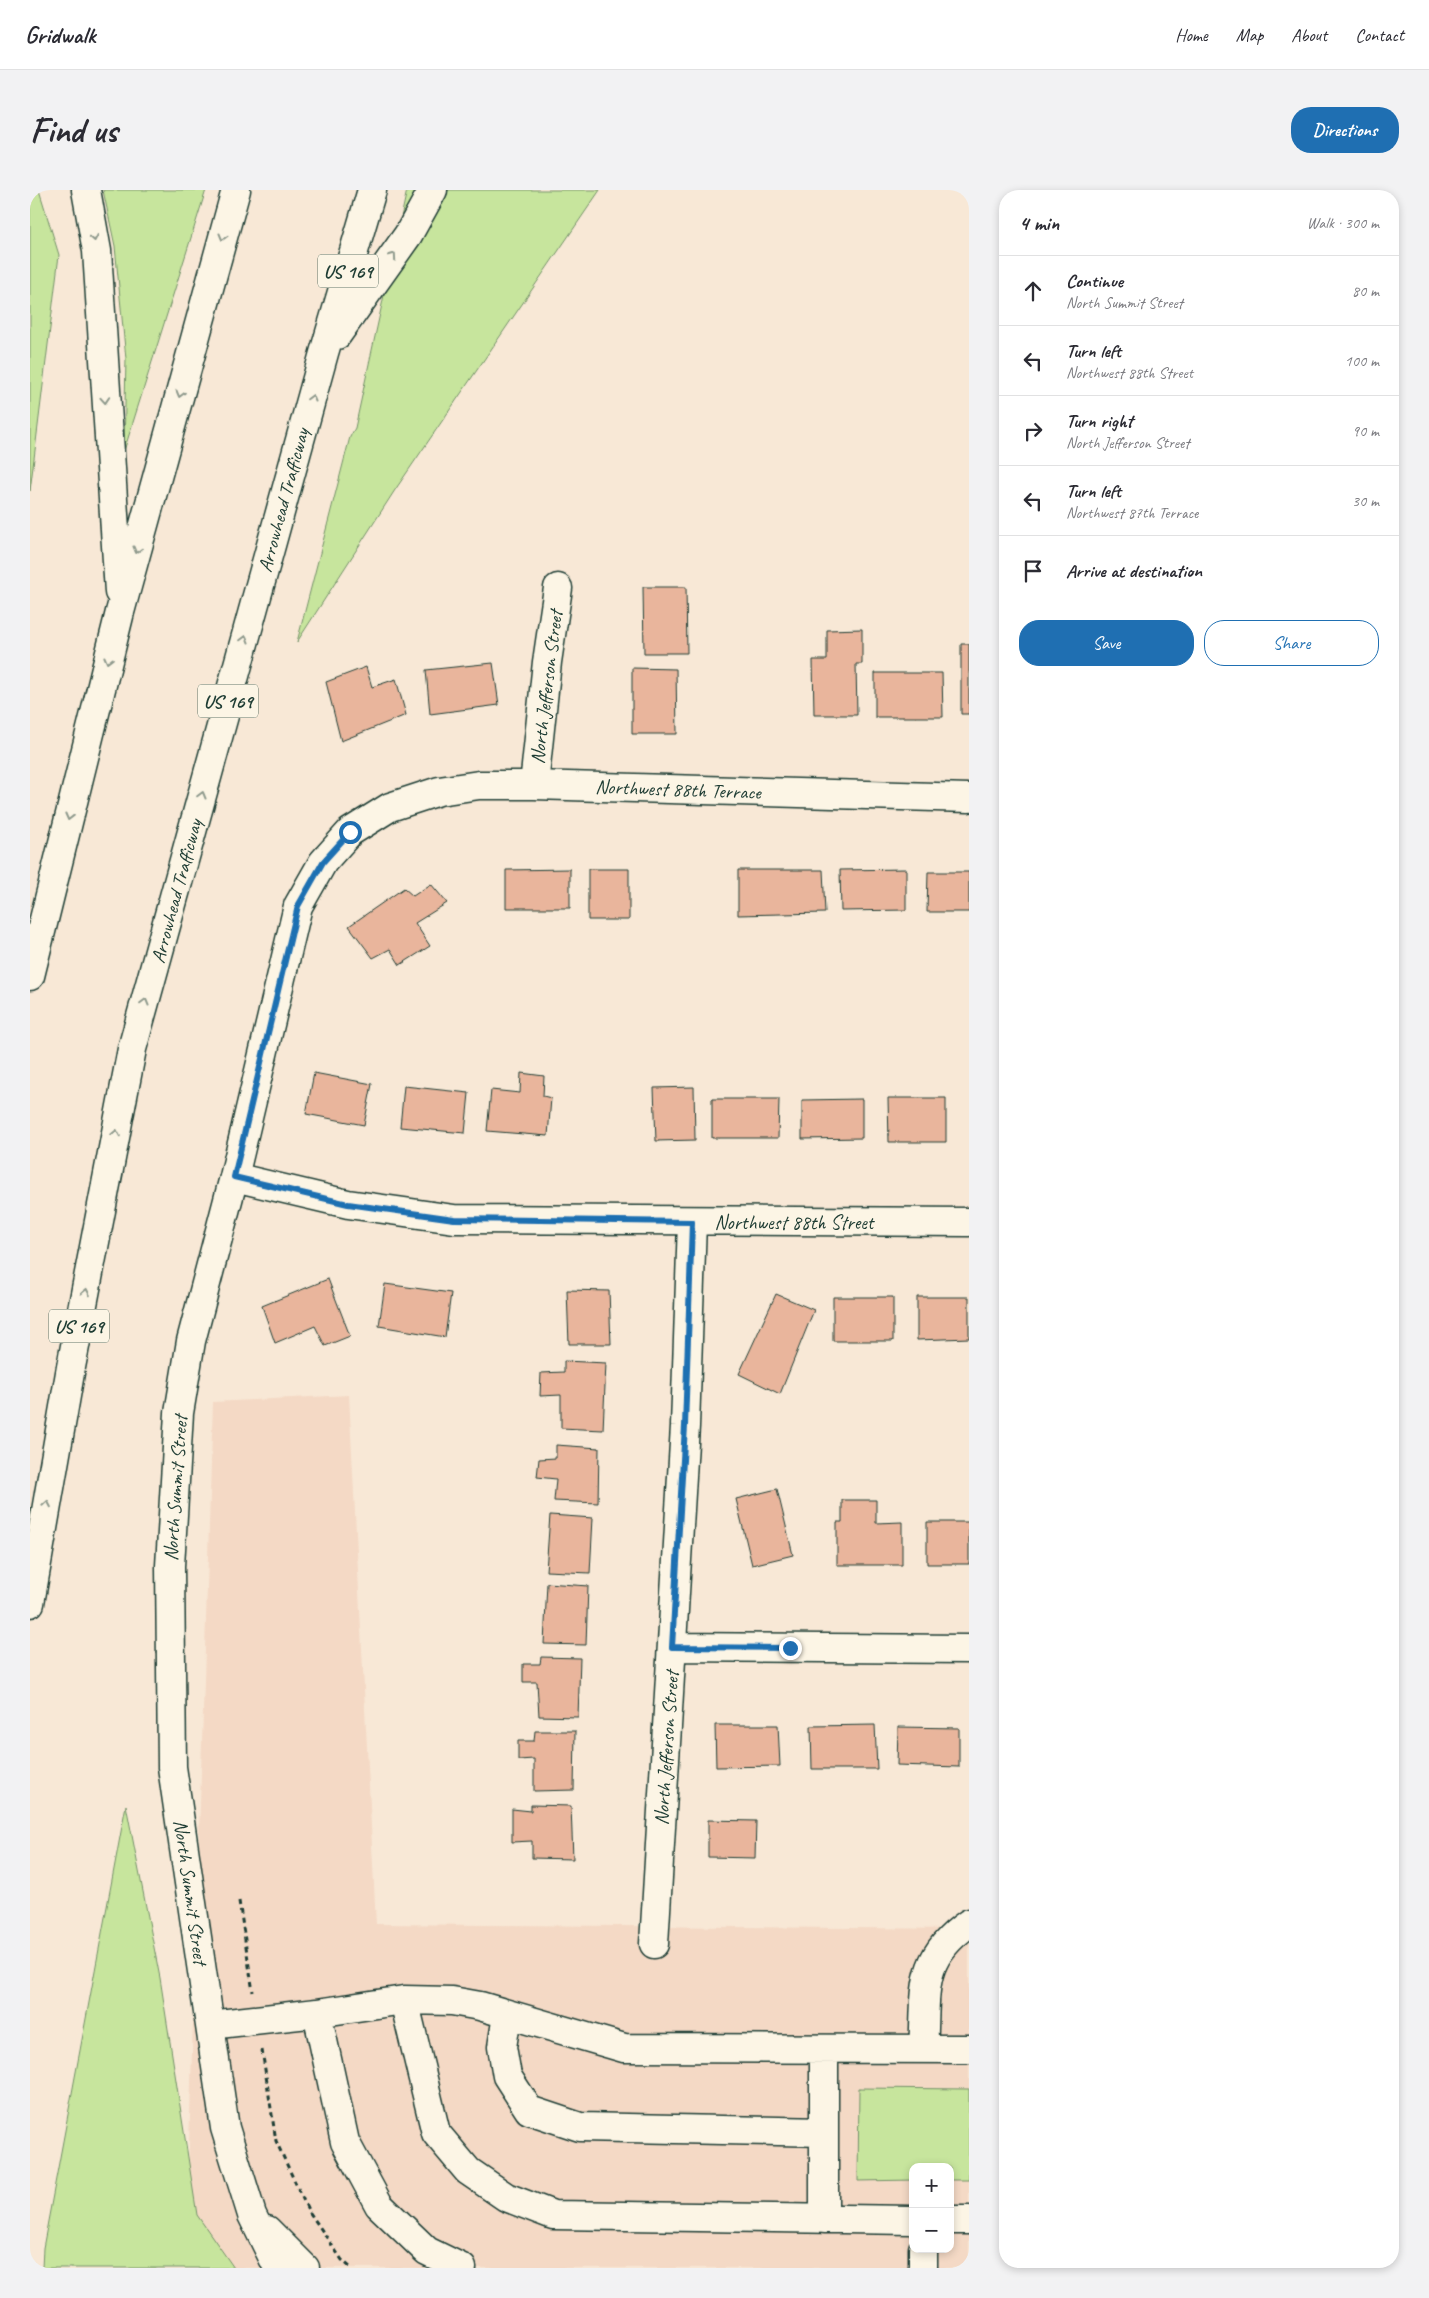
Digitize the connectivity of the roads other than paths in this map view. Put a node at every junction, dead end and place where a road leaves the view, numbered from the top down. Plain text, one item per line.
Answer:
1 (86, 190) edge
2 (236, 190) edge
3 (372, 190) edge
4 (433, 190) edge
5 (324, 353) junction
6 (558, 588) dead end
7 (120, 612) junction
8 (534, 785) junction
9 (969, 798) edge
10 (390, 807) joint
11 (30, 976) edge
12 (234, 1177) junction
13 (692, 1222) junction
14 (969, 1222) edge
15 (30, 1603) edge
16 (672, 1647) junction
17 (969, 1649) edge
18 (969, 1923) edge
19 (654, 1944) dead end
20 (404, 2000) junction
21 (317, 2013) junction
22 (507, 2015) junction
23 (210, 2025) junction
24 (824, 2048) junction
25 (923, 2049) junction
26 (969, 2049) edge
27 (824, 2132) junction
28 (252, 2215) junction
29 (824, 2219) junction
30 (909, 2220) edge
31 (954, 2220) edge
32 (969, 2220) edge
33 (923, 2253) edge
34 (278, 2268) edge
35 (305, 2268) edge
36 (462, 2268) edge
37 (923, 2268) edge

1 -> 7 main road
2 -> 7 main road
3 - 5 main road, Arrowhead Trafficway / US 169
5 -> 4 main road
15 -> 5 main road, Arrowhead Trafficway / US 169
6 - 8 main road, North Jefferson Street
7 -> 11 main road
8 - 9 main road, Northwest 88th Terrace
8 - 10 main road, Northwest 88th Terrace
10 - 12 main road, North Summit Street
12 - 13 main road, Northwest 88th Street
12 - 23 main road, North Summit Street
13 - 14 main road, Northwest 88th Street
13 - 16 main road, North Jefferson Street
16 - 17 main road
16 - 19 main road, North Jefferson Street
18 - 25 main road
20 - 21 main road
20 - 22 main road
20 - 29 main road
21 - 23 main road
21 - 36 main road
22 - 24 main road
22 - 27 main road
23 - 28 main road, North Summit Street
24 - 25 main road
24 - 27 main road
25 - 26 main road
27 - 29 main road
28 - 34 main road, North Summit Street
28 - 35 main road, North Summit Street
29 - 30 main road
31 - 32 main road
33 - 37 main road

